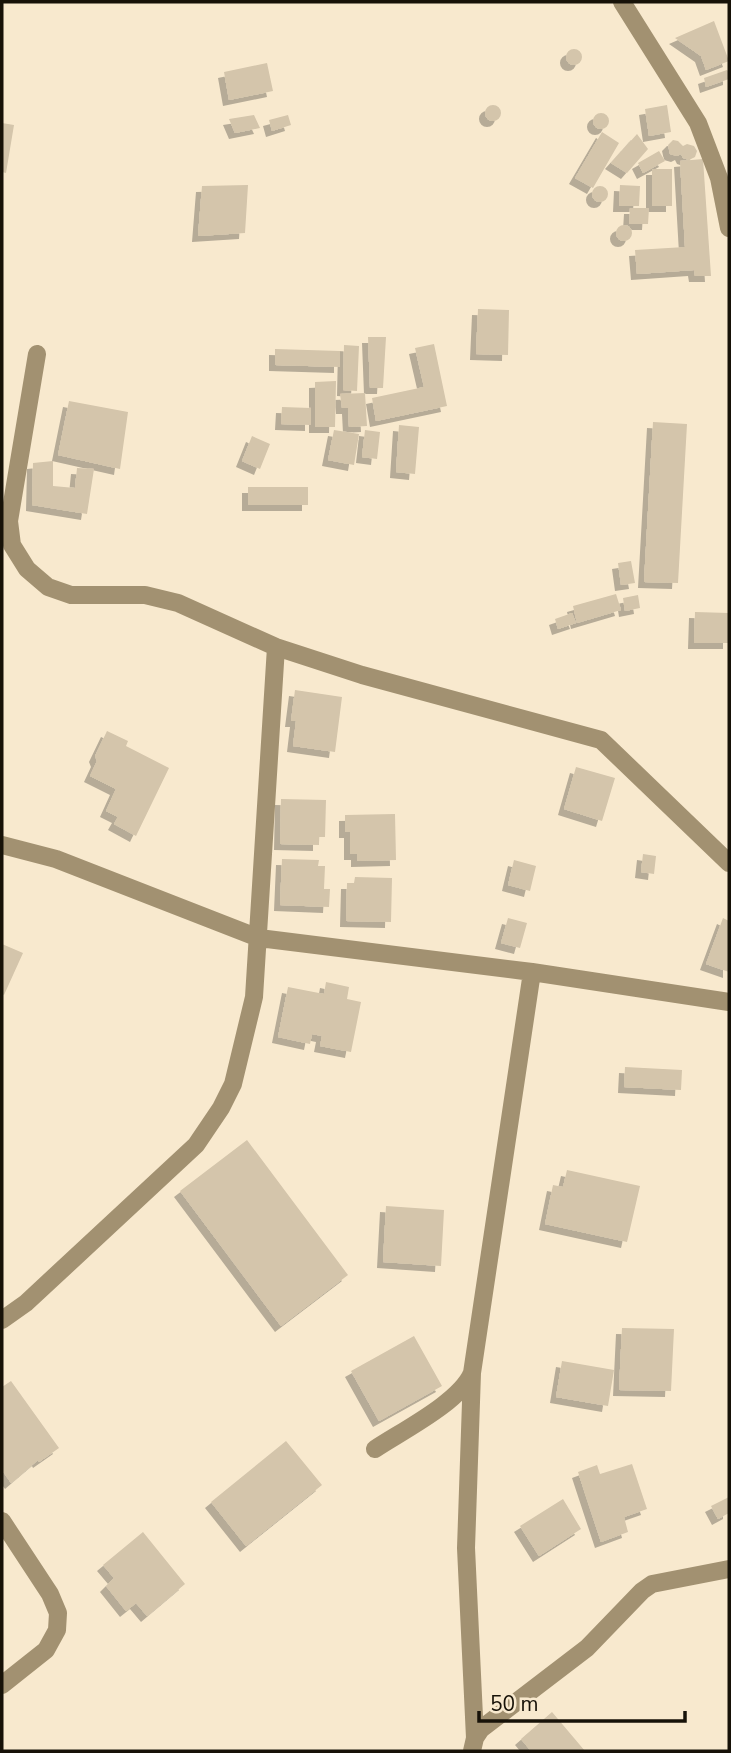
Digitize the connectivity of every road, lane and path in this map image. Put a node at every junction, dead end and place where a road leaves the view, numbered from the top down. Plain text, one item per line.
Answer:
1 (622, 2) edge
2 (729, 228) edge
3 (37, 354) dead end
4 (7, 545) edge
5 (276, 648) junction
6 (2, 845) edge
7 (729, 863) edge
8 (259, 938) junction
9 (532, 972) junction
10 (729, 1002) edge
11 (2, 1320) edge
12 (471, 1373) junction
13 (375, 1449) dead end
14 (2, 1521) edge
15 (729, 1569) edge
16 (2, 1685) edge
17 (474, 1744) edge

1 - 2 street
3 - 4 street
4 - 5 street
5 - 7 street
5 - 8 street
6 - 8 street
8 - 9 street
8 - 11 street
9 - 10 street
9 - 12 street
12 - 13 street
12 - 17 street
14 - 16 street
15 - 17 street

